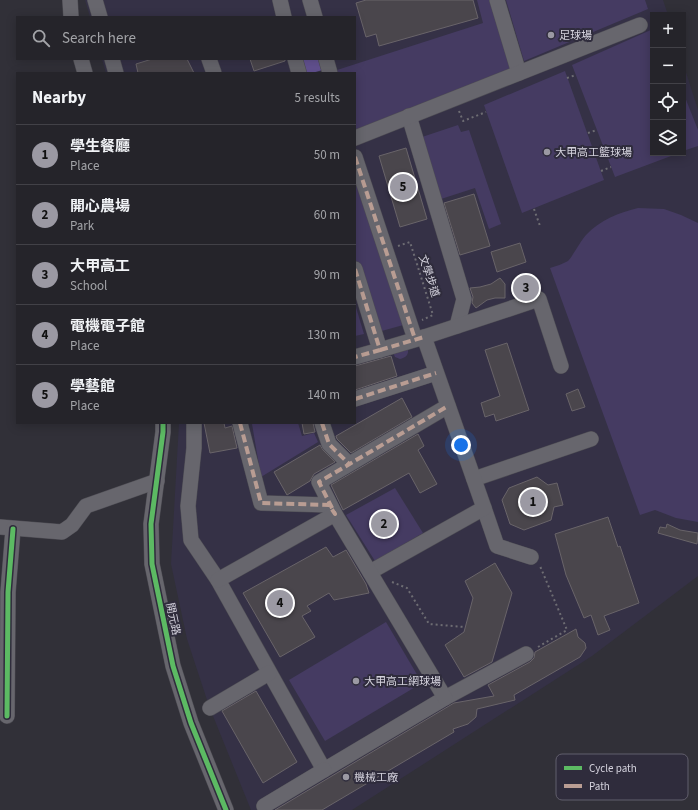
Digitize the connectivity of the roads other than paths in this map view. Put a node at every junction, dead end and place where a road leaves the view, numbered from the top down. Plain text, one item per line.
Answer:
1 (70, 0) edge
2 (95, 0) edge
3 (280, 0) edge
4 (310, 0) edge
5 (497, 0) edge
6 (71, 16) edge
7 (100, 16) edge
8 (284, 16) edge
9 (315, 16) edge
10 (640, 25) dead end
11 (82, 60) edge
12 (112, 60) edge
13 (209, 60) edge
14 (295, 60) edge
15 (326, 60) edge
16 (85, 72) edge
17 (116, 72) edge
18 (214, 72) edge
19 (299, 72) edge
20 (330, 72) edge
21 (519, 73) junction
22 (410, 116) junction
23 (356, 138) edge
24 (356, 160) edge
25 (356, 272) edge
26 (457, 326) junction
27 (419, 338) junction
28 (380, 350) junction
29 (356, 357) edge
30 (561, 366) dead end
31 (436, 373) junction
32 (356, 400) edge
33 (448, 406) junction
34 (163, 424) edge
35 (194, 424) edge
36 (240, 424) edge
37 (322, 424) edge
38 (591, 439) dead end
39 (349, 464) junction
40 (474, 479) junction
41 (157, 481) junction
42 (484, 508) junction
43 (336, 514) junction
44 (7, 528) edge
45 (531, 557) road end
46 (370, 572) junction
47 (218, 580) junction
48 (526, 654) road end
49 (270, 673) junction
50 (445, 698) junction
51 (210, 708) dead end
52 (7, 716) dead end
53 (324, 770) junction
54 (264, 806) dead end
55 (226, 810) edge

1 - 6 street
2 - 7 street
3 - 8 street
4 - 9 street
5 - 21 street
10 - 21 street
11 - 16 street
12 - 17 street
13 - 18 street
14 - 19 street
15 - 20 street
21 - 22 street
22 - 23 street
22 - 26 street
24 - 27 street
25 - 28 street
26 - 27 street
26 - 30 street
27 - 28 street
27 - 31 street
28 - 29 street
31 - 32 street
31 - 33 street
33 - 39 street
33 - 40 street
34 - 41 street, 開元路
35 - 47 street
36 - 43 street
37 - 39 street
38 - 40 street
39 - 43 street
40 - 42 street
41 - 44 street
41 - 55 street, 開元路
42 - 45 street
42 - 46 street
43 - 46 street
43 - 47 street
44 - 52 street
46 - 50 street
47 - 49 street
48 - 50 street
49 - 51 street
49 - 53 street
50 - 53 street
53 - 54 street

